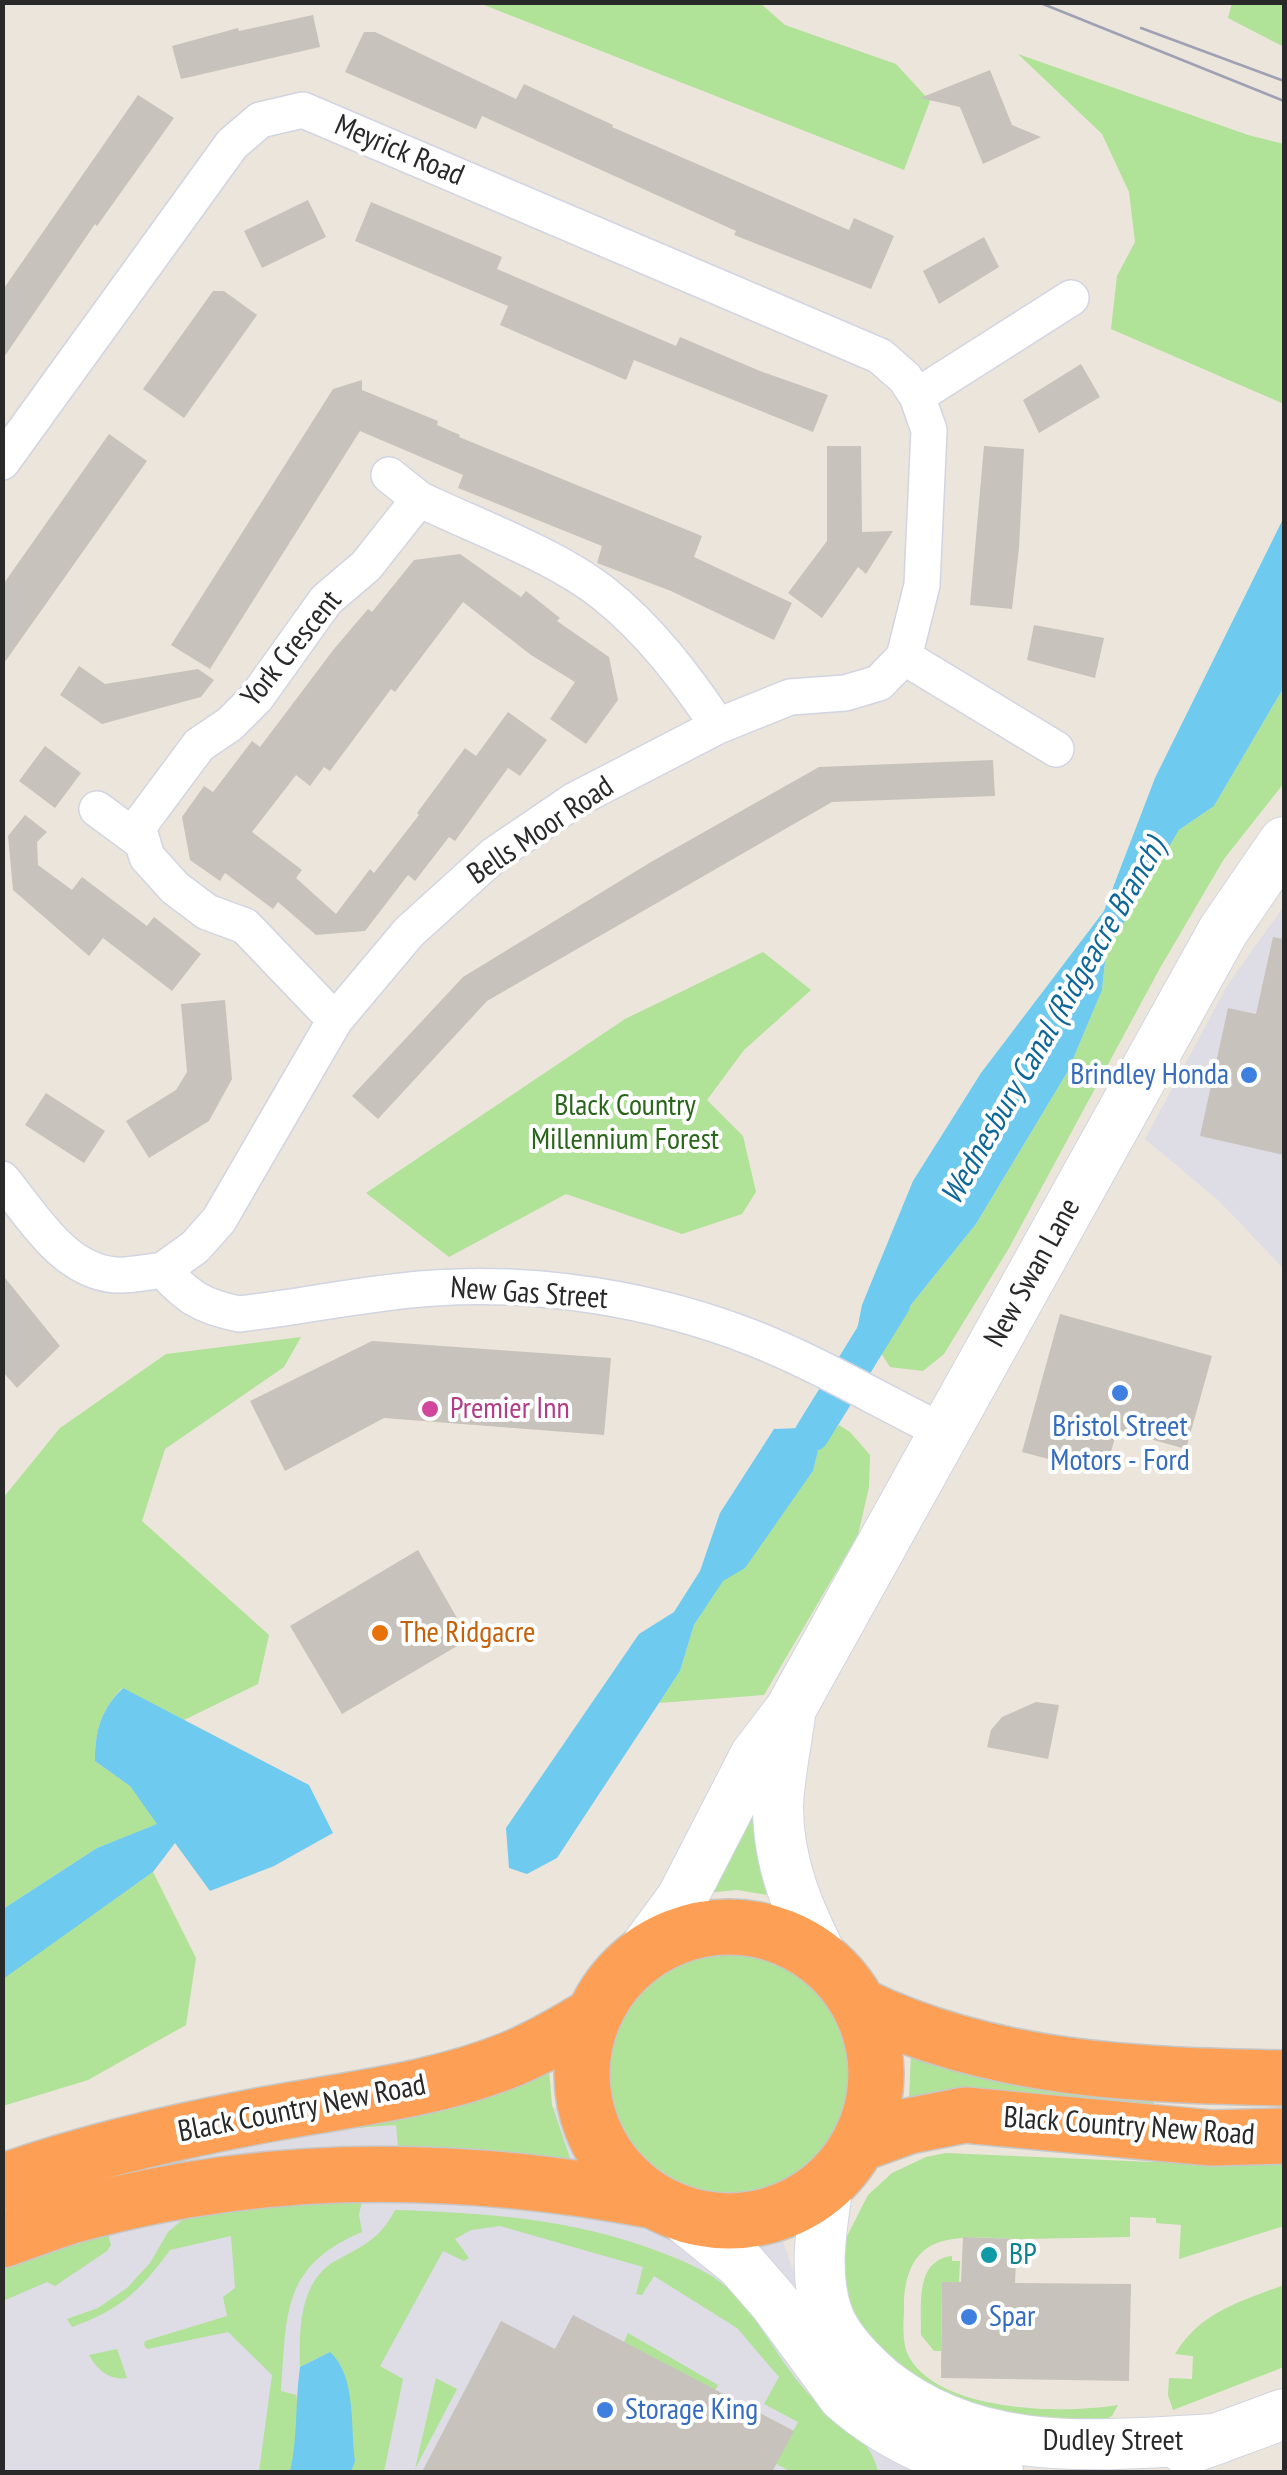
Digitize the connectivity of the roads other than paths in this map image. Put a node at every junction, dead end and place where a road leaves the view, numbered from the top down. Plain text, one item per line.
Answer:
1 (1071, 298) dead end
2 (917, 396) junction
3 (2, 462) edge
4 (389, 475) dead end
5 (419, 498) junction
6 (904, 656) junction
7 (718, 726) junction
8 (1056, 749) dead end
9 (97, 809) dead end
10 (1284, 842) edge
11 (143, 843) junction
12 (335, 1020) junction
13 (2, 1179) edge
14 (164, 1270) junction
15 (944, 1432) junction
16 (790, 1710) junction
17 (638, 1958) junction
18 (824, 1961) junction
19 (860, 2006) junction
20 (594, 2014) junction
21 (1284, 2078) edge
22 (1284, 2136) edge
23 (843, 2163) junction
24 (2, 2182) edge
25 (666, 2207) junction
26 (2, 2240) edge
27 (1284, 2414) edge
28 (943, 2447) edge
29 (1106, 2464) edge

1 - 2 street
2 - 3 street, Meyrick Road
2 - 6 street, Meyrick Road
4 - 5 street
5 - 7 street
5 - 11 street, York Crescent
6 - 7 street, Bells Moor Road
6 - 8 street
7 - 12 street, Bells Moor Road
9 - 11 street
10 - 15 main road, New Swan Lane
11 - 12 street
12 - 14 street, Bells Moor Road
13 - 14 street
14 - 15 street, New Gas Street
15 - 16 main road, New Swan Lane
16 - 17 main road, New Swan Lane
16 - 18 main road, New Swan Lane
17 - 18 highway
17 - 20 highway
18 - 19 highway
19 - 21 highway, Black Country New Road
19 - 23 highway
20 - 24 highway, Black Country New Road
20 - 25 highway
22 - 23 highway, Black Country New Road
23 - 25 highway
23 - 28 main road, Dudley Street
25 - 26 highway, Black Country New Road
25 - 28 main road, Dudley Street
27 - 29 main road, Dudley Street
28 - 29 main road, Dudley Street

